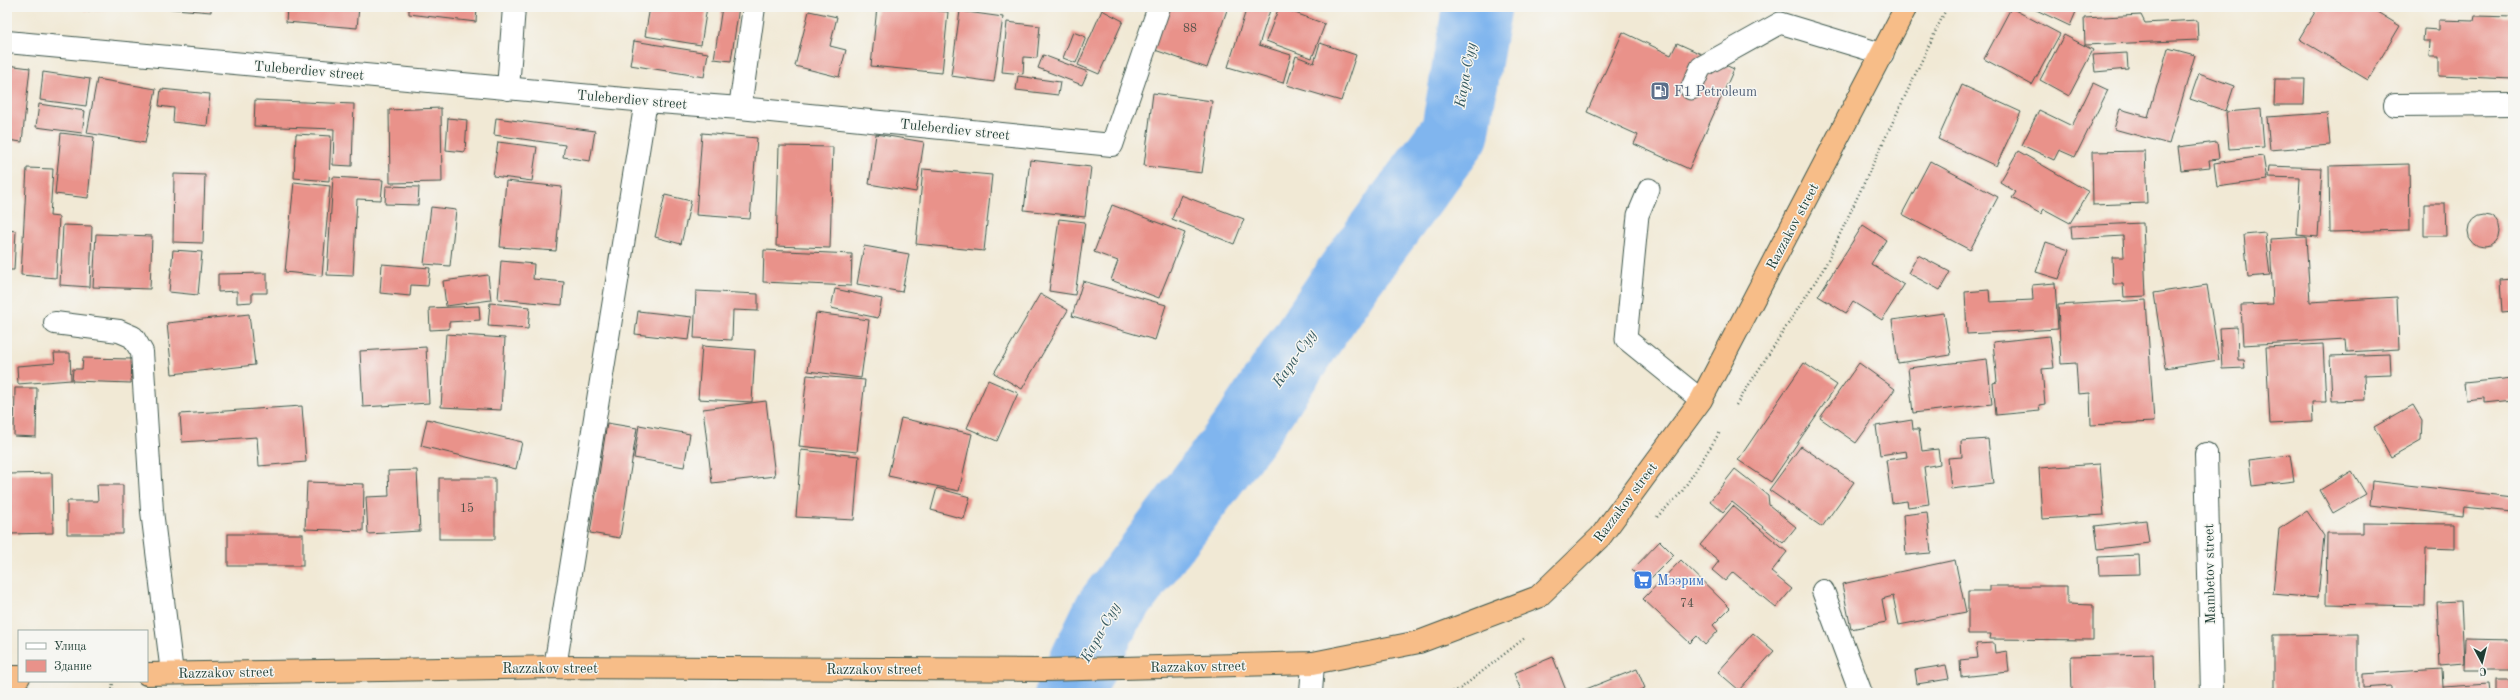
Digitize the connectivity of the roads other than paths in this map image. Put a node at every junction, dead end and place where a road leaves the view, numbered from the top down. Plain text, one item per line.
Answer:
1 (514, 7) edge
2 (754, 7) edge
3 (1159, 7) edge
4 (1906, 7) edge
5 (7, 42) edge
6 (1883, 54) junction
7 (508, 89) junction
8 (1691, 89) dead end
9 (646, 101) junction
10 (2395, 104) dead end
11 (2513, 104) edge
12 (740, 108) junction
13 (1649, 189) dead end
14 (55, 323) dead end
15 (1701, 400) junction
16 (2206, 454) dead end
17 (1823, 591) dead end
18 (1313, 663) junction
19 (555, 667) junction
20 (172, 673) junction
21 (148, 674) edge
22 (7, 677) edge
23 (18, 677) edge
24 (1311, 693) edge
25 (1861, 693) edge
26 (2212, 693) edge

1 - 7 street
2 - 12 street
3 - 12 street, Tuleberdiev street
4 - 6 highway, Razzakov street
5 - 7 street, Tuleberdiev street
6 - 8 lane
6 - 15 highway, Razzakov street
7 - 9 street, Tuleberdiev street
9 - 12 street, Tuleberdiev street
9 - 19 street
10 - 11 street
13 - 15 lane
14 - 20 street
15 - 18 highway, Razzakov street
16 - 26 street, Mambetov street
17 - 25 street
18 - 19 highway, Razzakov street
18 - 24 street
19 - 20 highway, Razzakov street
20 - 21 highway, Razzakov street
22 - 23 highway

